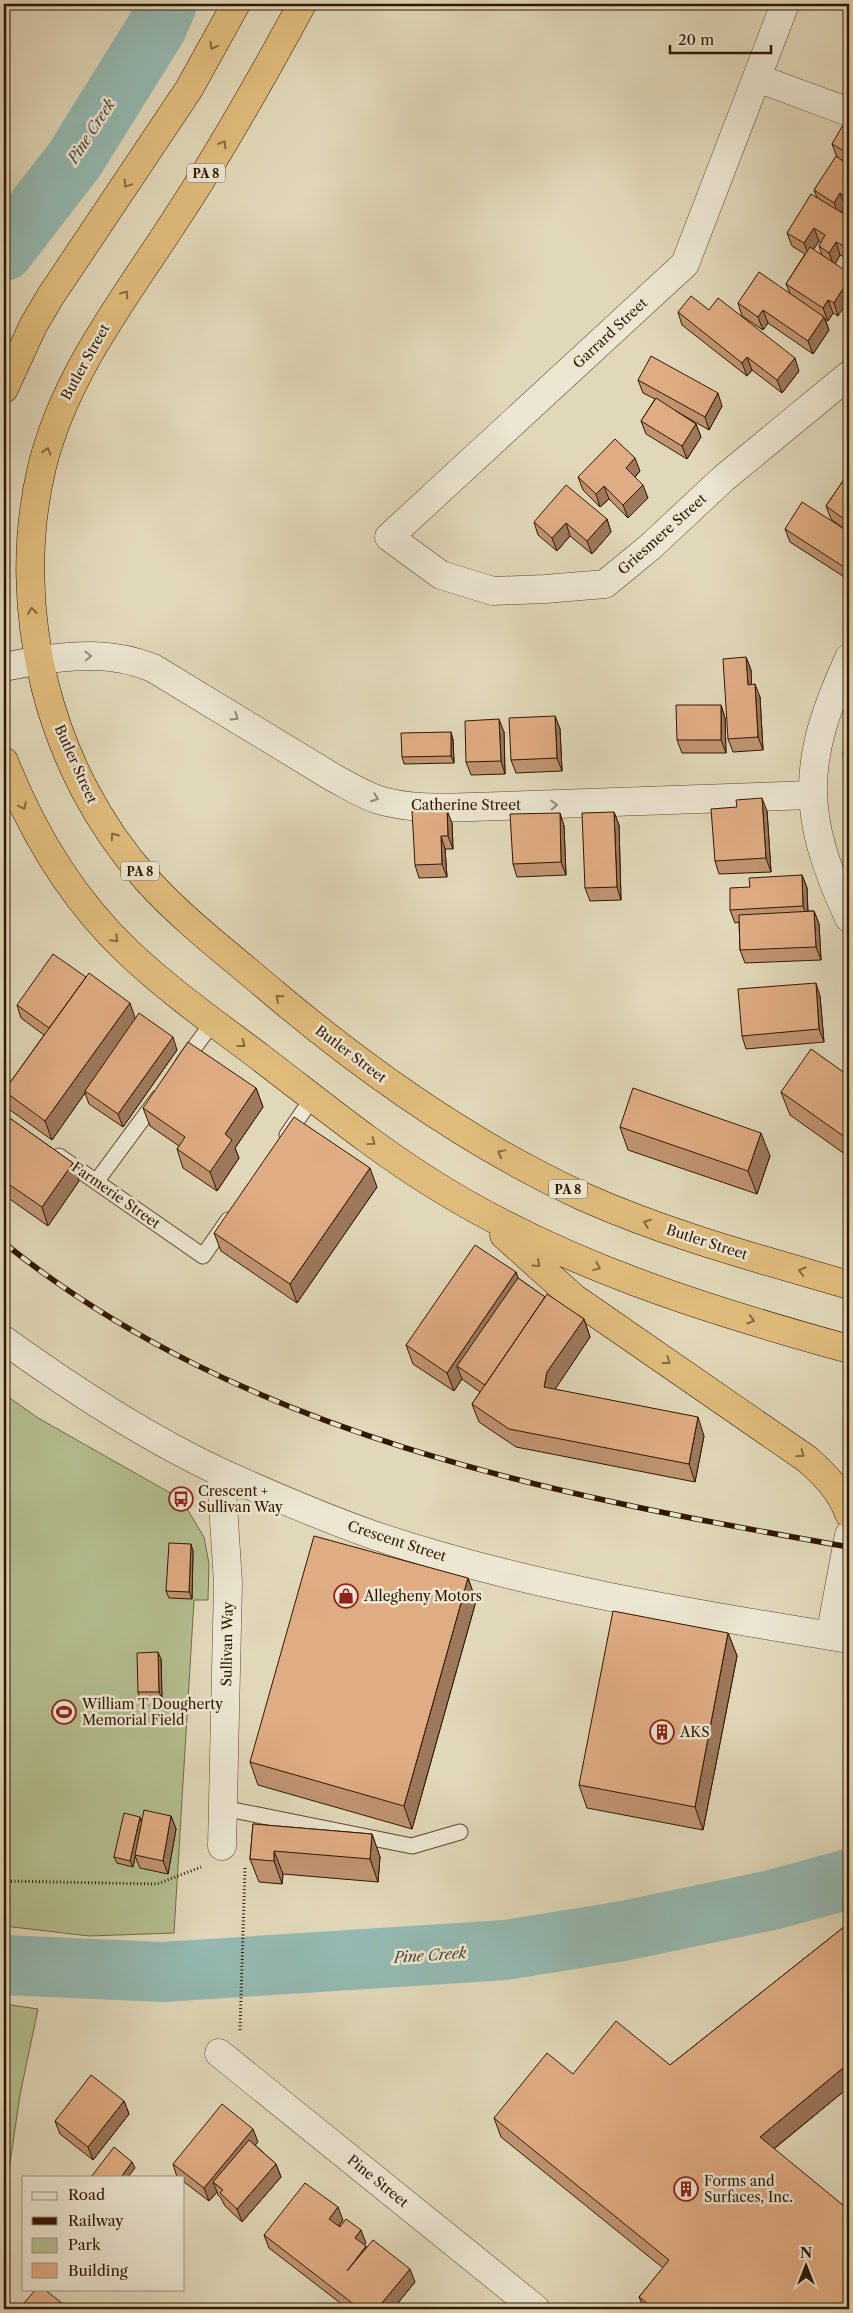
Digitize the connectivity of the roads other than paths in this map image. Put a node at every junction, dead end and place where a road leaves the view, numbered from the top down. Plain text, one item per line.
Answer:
1 (236, 4) edge
2 (302, 4) edge
3 (785, 4) edge
4 (756, 78) junction
5 (849, 112) edge
6 (849, 375) edge
7 (4, 390) edge
8 (389, 537) joint
9 (849, 658) edge
10 (39, 660) junction
11 (4, 667) edge
12 (4, 761) edge
13 (812, 795) junction
14 (849, 918) edge
15 (213, 1022) junction
16 (176, 1073) edge
17 (164, 1088) edge
18 (313, 1098) junction
19 (279, 1146) edge
20 (50, 1150) edge
21 (96, 1182) junction
22 (474, 1208) junction
23 (236, 1209) edge
24 (849, 1284) edge
25 (4, 1340) edge
26 (849, 1349) edge
27 (221, 1472) junction
28 (849, 1514) edge
29 (849, 1535) edge
30 (839, 1637) edge
31 (223, 1808) junction
32 (460, 1832) dead end
33 (222, 1846) dead end
34 (219, 2053) dead end
35 (536, 2309) edge

1 -> 7 highway
10 -> 2 highway, Butler Street / PA 8
3 - 4 street, Garrard Street
4 - 5 street
4 - 8 street, Garrard Street
6 - 8 street, Griesmere Street
9 - 13 street
10 - 11 street, Catherine Street
10 -> 13 street, Catherine Street
24 -> 10 highway, Butler Street / PA 8
12 -> 15 highway
13 - 14 street
15 - 16 lane
15 -> 18 highway
17 - 21 lane
18 - 19 lane
18 -> 22 highway
20 - 21 lane, Farmerie Street
21 - 23 lane, Farmerie Street
22 -> 26 highway
22 -> 28 highway
25 - 27 street, Crescent Street
27 - 30 street, Crescent Street
27 - 31 street, Sullivan Way
29 - 30 street
31 - 32 lane
31 - 33 street, Sullivan Way
34 - 35 street, Pine Street

